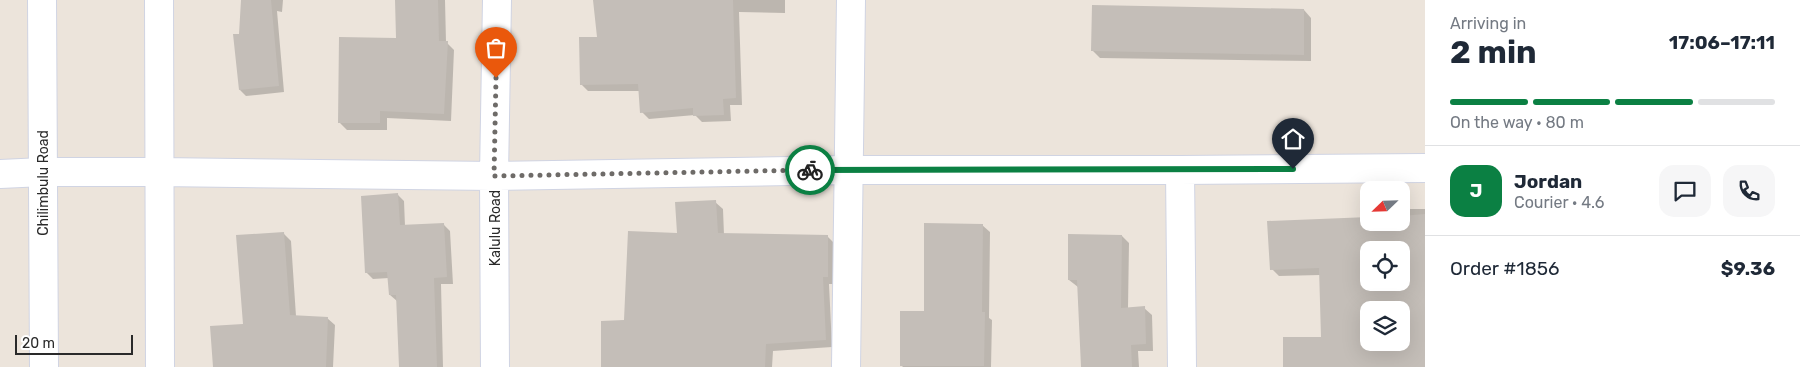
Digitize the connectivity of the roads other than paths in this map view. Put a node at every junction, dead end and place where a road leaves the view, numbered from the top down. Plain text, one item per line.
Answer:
1 (42, 0) edge
2 (159, 0) edge
3 (497, 0) edge
4 (851, 0) edge
5 (1425, 168) edge
6 (848, 170) junction
7 (1180, 170) junction
8 (43, 172) junction
9 (159, 172) junction
10 (0, 174) edge
11 (494, 176) junction
12 (44, 367) edge
13 (160, 367) edge
14 (495, 367) edge
15 (846, 367) edge
16 (1182, 367) edge

1 - 8 street, Chilimbulu Road
2 - 9 street
3 - 11 street, Kalulu Road
4 - 6 street
5 - 7 street
6 - 7 street
6 - 11 street
6 - 15 street
7 - 16 street
8 - 9 street
8 - 10 street
8 - 12 street, Chilimbulu Road
9 - 11 street
9 - 13 street
11 - 14 street, Kalulu Road

